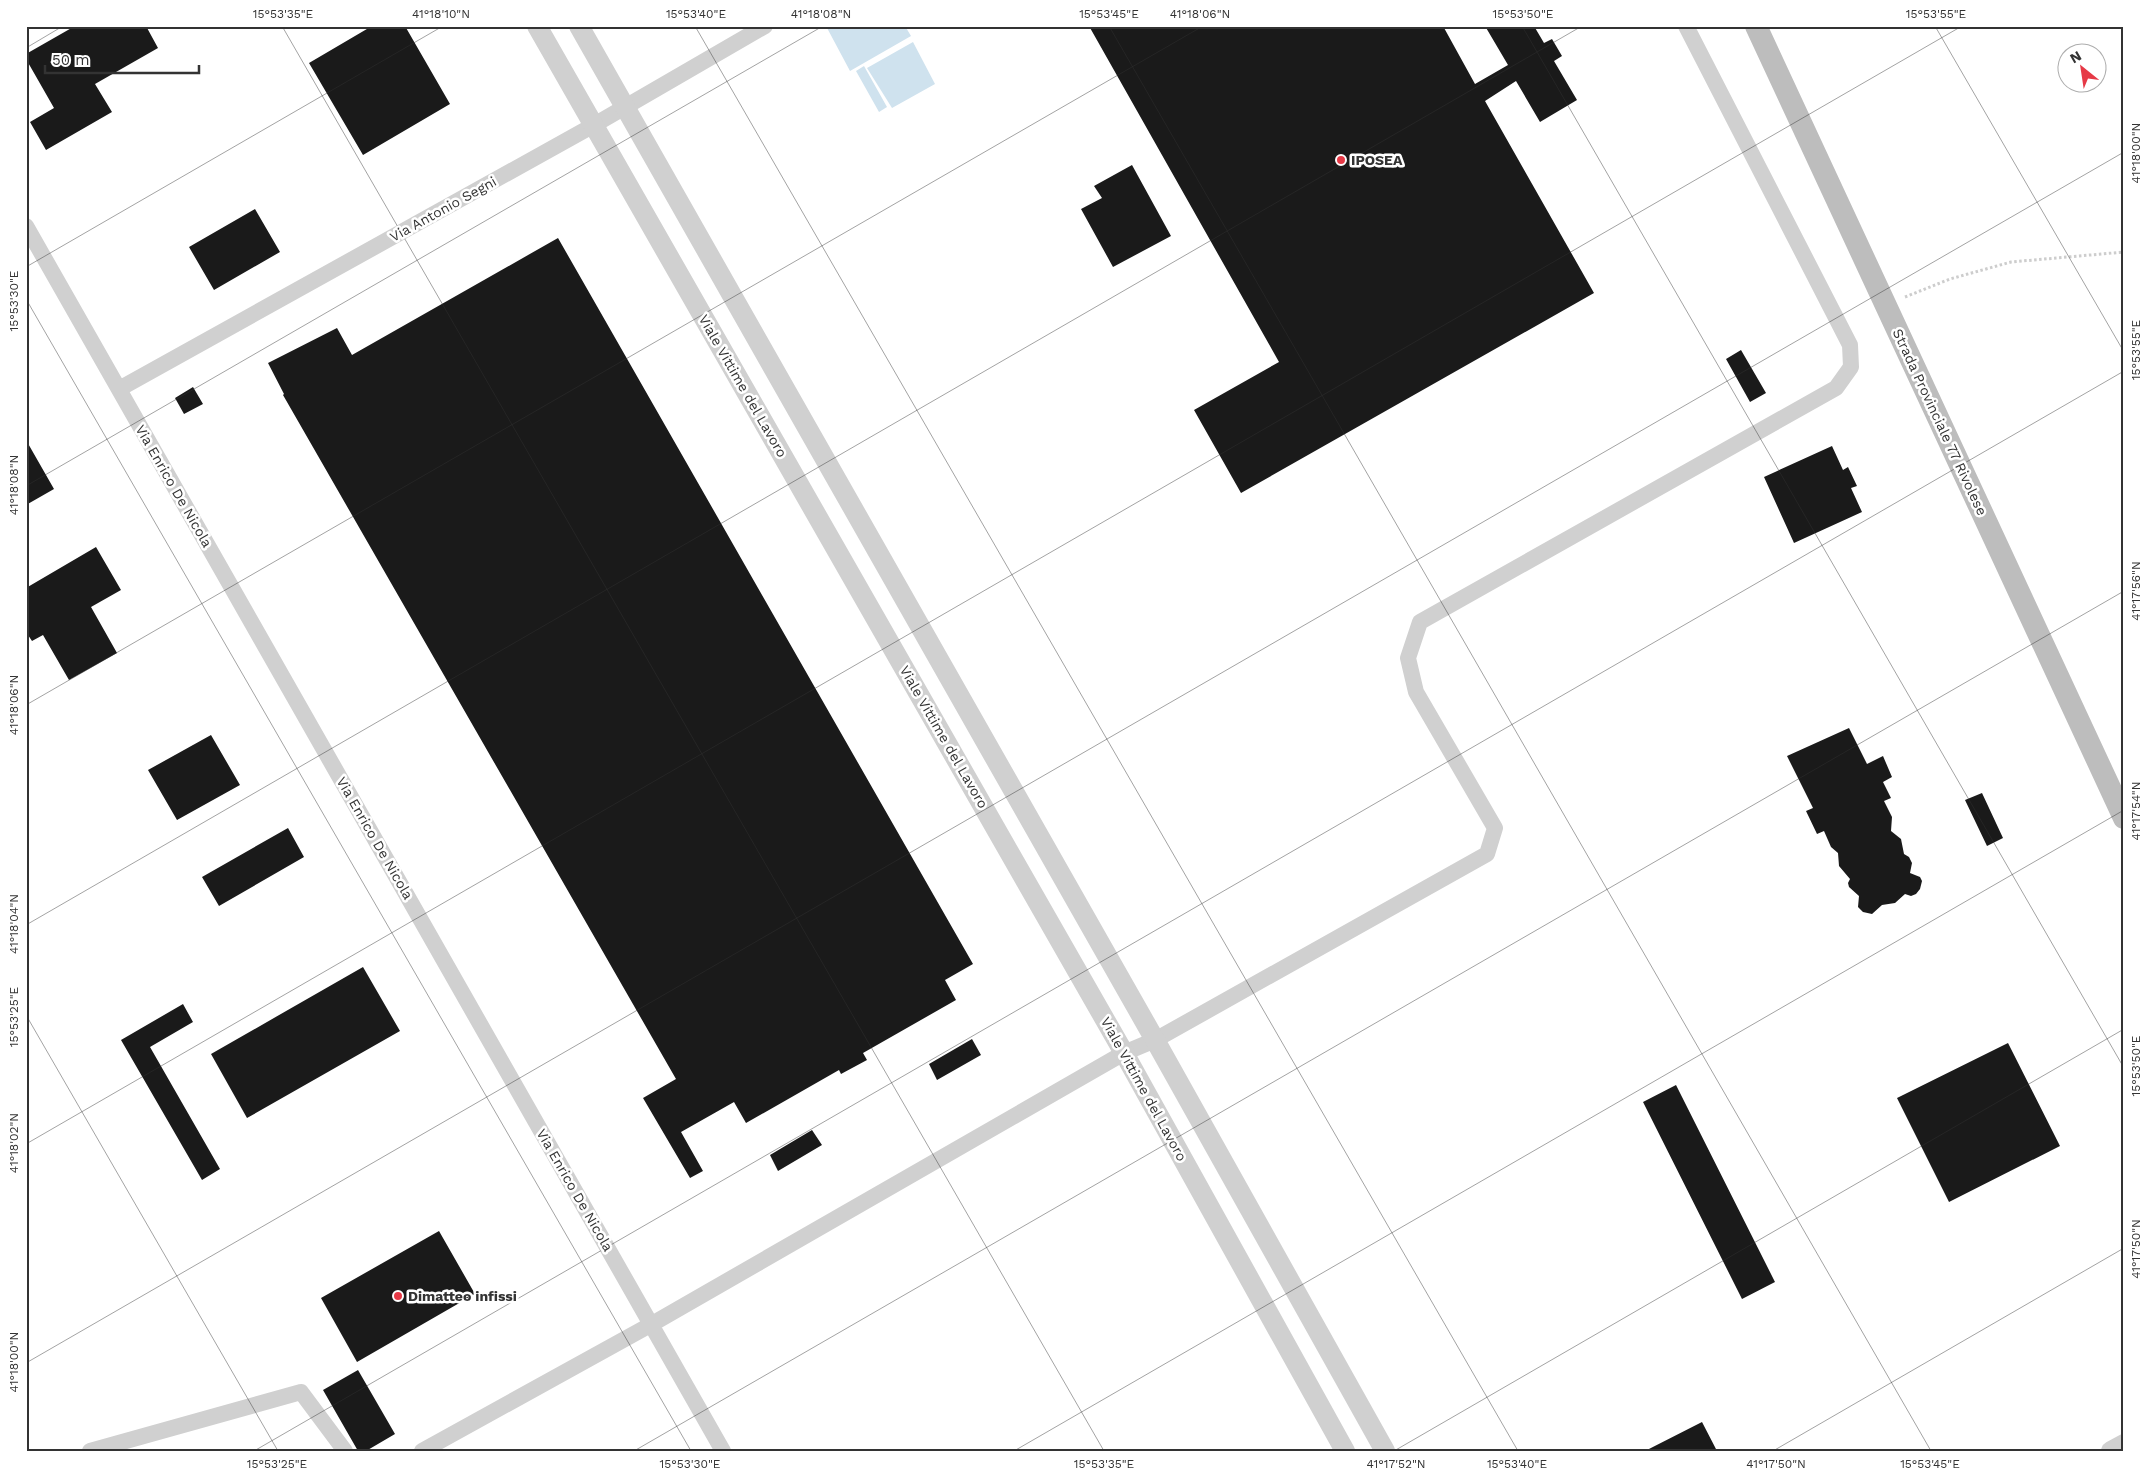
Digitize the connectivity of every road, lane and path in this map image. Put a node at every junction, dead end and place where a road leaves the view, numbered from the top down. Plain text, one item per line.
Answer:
1 (537, 26) edge
2 (579, 26) edge
3 (765, 26) edge
4 (1686, 26) edge
5 (1756, 26) edge
6 (624, 107) junction
7 (594, 125) junction
8 (26, 226) edge
9 (2124, 252) edge
10 (1886, 304) junction
11 (119, 389) junction
12 (2124, 818) edge
13 (1155, 1040) junction
14 (1124, 1053) junction
15 (652, 1324) junction
16 (2124, 1444) edge
17 (90, 1451) edge
18 (345, 1451) edge
19 (422, 1451) edge
20 (723, 1451) edge
21 (1346, 1451) edge
22 (1385, 1451) edge
23 (2111, 1451) edge

1 - 7 street, Viale Vittime del Lavoro
2 - 6 street
3 - 6 street, Via Antonio Segni
4 - 13 street
5 - 10 main road, Strada Provinciale 77 Rivolese
6 - 7 street, Via Antonio Segni
6 - 13 street
7 - 11 street, Via Antonio Segni
7 - 14 street, Viale Vittime del Lavoro
8 - 11 street, Via Enrico De Nicola
9 - 10 path
10 - 12 main road, Strada Provinciale 77 Rivolese
11 - 15 street, Via Enrico De Nicola
13 - 14 street
13 - 22 street
14 - 15 street
14 - 21 street, Viale Vittime del Lavoro
15 - 19 street
15 - 20 street, Via Enrico De Nicola
16 - 23 street
17 - 18 street

